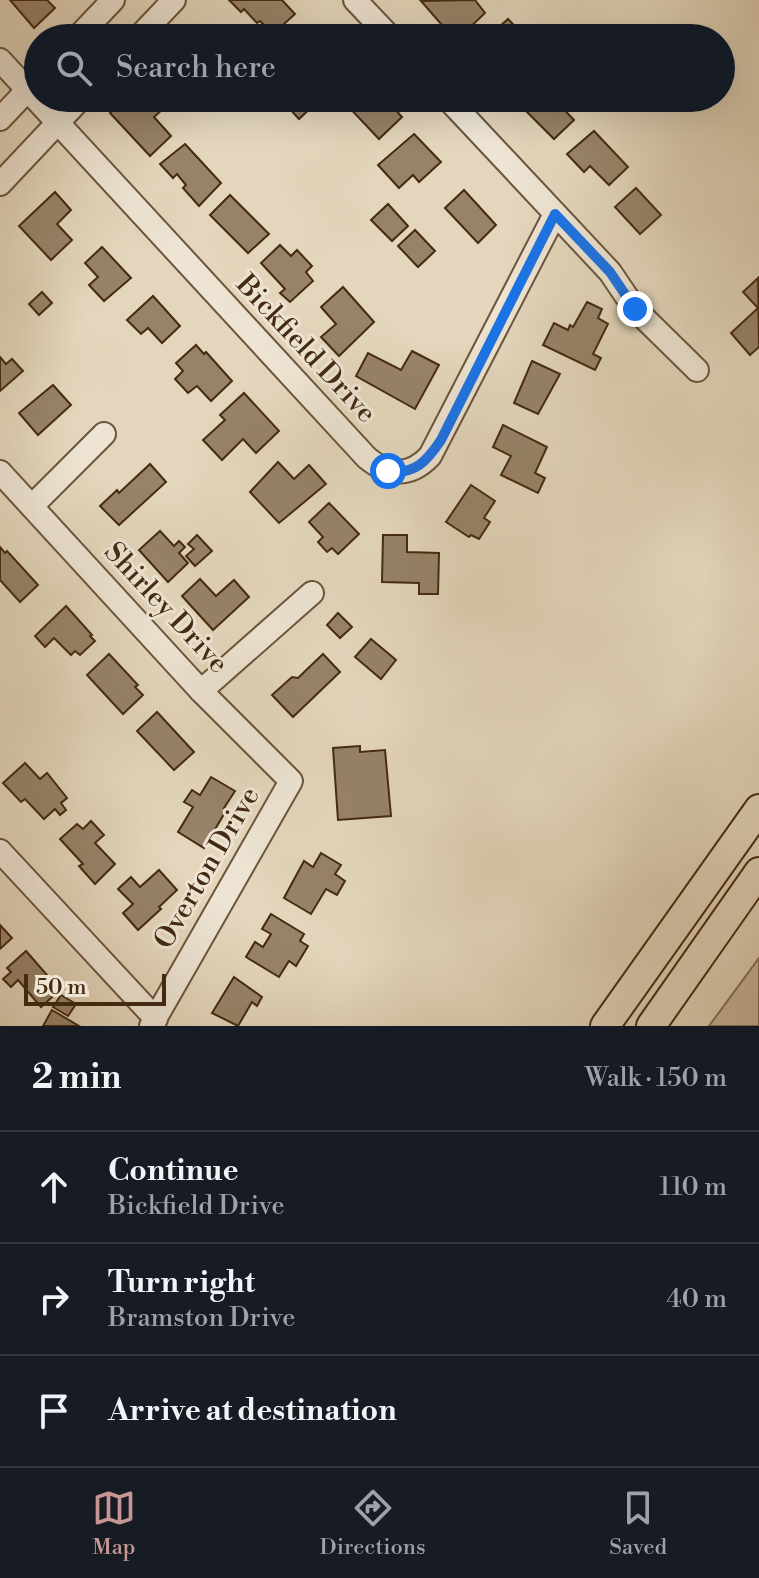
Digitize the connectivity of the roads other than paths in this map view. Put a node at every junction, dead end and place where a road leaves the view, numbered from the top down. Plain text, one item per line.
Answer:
1 (113, 0) edge
2 (174, 0) edge
3 (355, 0) edge
4 (90, 24) edge
5 (151, 24) edge
6 (378, 24) edge
7 (0, 60) edge
8 (24, 79) edge
9 (24, 94) edge
10 (49, 112) edge
11 (68, 112) edge
12 (460, 112) edge
13 (0, 119) edge
14 (57, 124) junction
15 (0, 184) edge
16 (555, 214) junction
17 (697, 370) dead end
18 (104, 434) dead end
19 (0, 472) edge
20 (32, 506) junction
21 (312, 593) dead end
22 (201, 691) junction
23 (291, 781) joint
24 (759, 809) edge
25 (0, 851) edge
26 (759, 872) edge
27 (154, 1022) edge
28 (605, 1026) edge
29 (651, 1026) edge

1 - 4 street
2 - 5 street
3 - 6 street
7 - 8 street, Bickfield Drive
9 - 13 street
10 - 14 street, Bickfield Drive
11 - 14 street
12 - 16 street
14 - 15 street
14 - 16 street, Bickfield Drive
16 - 17 street
18 - 20 street
19 - 20 street, Shirley Drive
20 - 22 street, Shirley Drive
21 - 22 street
22 - 23 street, Shirley Drive
23 - 27 street, Overton Drive
24 - 28 main road
25 - 27 street
26 - 29 main road

